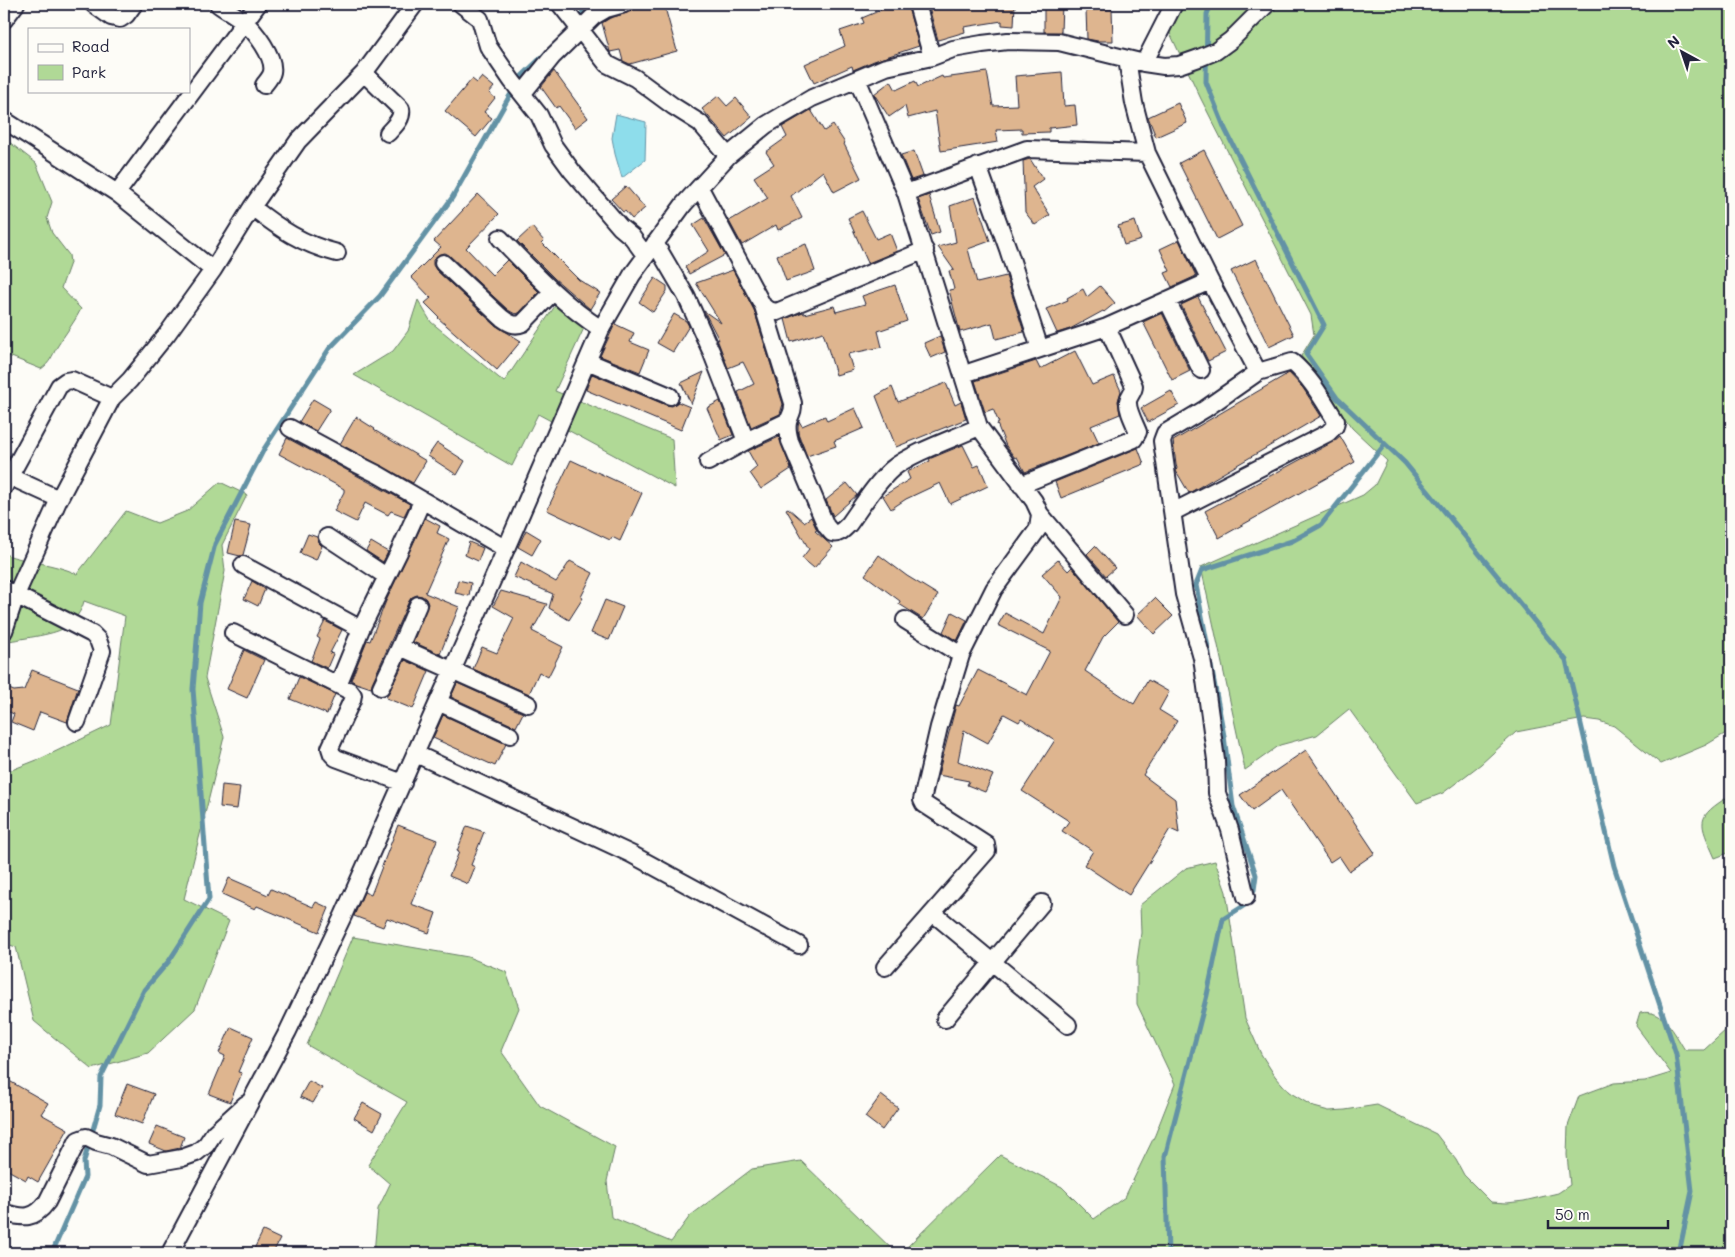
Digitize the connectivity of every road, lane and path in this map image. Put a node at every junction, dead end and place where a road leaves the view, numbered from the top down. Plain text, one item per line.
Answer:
1 (16, 4) edge
2 (93, 4) edge
3 (134, 4) edge
4 (218, 4) edge
5 (258, 4) edge
6 (415, 4) edge
7 (461, 4) edge
8 (560, 4) edge
9 (624, 4) edge
10 (917, 4) edge
11 (1174, 4) edge
12 (1267, 4) edge
13 (4, 20) edge
14 (244, 22) junction
15 (576, 25) junction
16 (932, 57) junction
17 (1127, 59) junction
18 (1144, 63) junction
19 (364, 73) junction
20 (857, 79) junction
21 (264, 85) dead end
22 (518, 88) junction
23 (4, 120) edge
24 (388, 133) dead end
25 (1147, 153) junction
26 (728, 156) junction
27 (978, 166) junction
28 (700, 188) junction
29 (116, 193) junction
30 (906, 193) junction
31 (252, 207) junction
32 (500, 238) dead end
33 (650, 249) junction
34 (925, 250) junction
35 (337, 253) dead end
36 (443, 263) dead end
37 (213, 270) junction
38 (1210, 281) junction
39 (553, 292) junction
40 (1166, 300) junction
41 (763, 306) junction
42 (1107, 327) junction
43 (600, 329) junction
44 (1040, 349) junction
45 (587, 361) junction
46 (1201, 370) dead end
47 (1258, 372) junction
48 (964, 374) junction
49 (670, 396) dead end
50 (112, 398) junction
51 (788, 420) junction
52 (979, 427) junction
53 (290, 428) dead end
54 (746, 441) junction
55 (708, 462) dead end
56 (5, 479) edge
57 (1022, 484) junction
58 (59, 499) junction
59 (422, 502) junction
60 (1173, 512) junction
61 (1040, 514) junction
62 (327, 537) dead end
63 (506, 549) junction
64 (243, 566) dead end
65 (386, 576) junction
66 (10, 592) edge
67 (418, 605) dead end
68 (1125, 615) dead end
69 (905, 620) dead end
70 (361, 628) junction
71 (4, 631) edge
72 (233, 633) dead end
73 (400, 647) junction
74 (961, 655) junction
75 (452, 670) junction
76 (338, 685) junction
77 (381, 687) dead end
78 (438, 702) junction
79 (528, 704) dead end
80 (77, 722) dead end
81 (510, 735) dead end
82 (416, 754) junction
83 (403, 783) junction
84 (1246, 897) dead end
85 (1042, 903) dead end
86 (933, 913) junction
87 (799, 944) dead end
88 (993, 962) junction
89 (886, 967) dead end
90 (945, 1018) dead end
91 (1068, 1025) dead end
92 (254, 1096) junction
93 (4, 1213) edge
94 (170, 1253) edge

1 - 13 street
2 - 3 street
4 - 14 street
5 - 14 street
6 - 19 street
7 - 22 street
8 - 15 street
9 - 15 street
10 - 16 street
11 - 18 street
12 - 18 street
14 - 21 street
14 - 29 street
15 - 22 street
15 - 26 street
16 - 17 street
16 - 20 street
17 - 18 street
17 - 25 street
19 - 24 street
19 - 31 street
20 - 26 street
20 - 30 street
22 - 33 street
23 - 29 street
25 - 27 street
25 - 38 street
26 - 28 street
27 - 30 street
27 - 44 street
28 - 33 street
28 - 41 street
29 - 37 street
30 - 34 street
31 - 35 street
31 - 37 street
32 - 39 street
33 - 43 street
33 - 54 street
34 - 41 street
34 - 48 street
36 - 39 street
37 - 50 street
38 - 40 street
38 - 47 street
39 - 43 street
40 - 42 street
40 - 46 street
41 - 51 street
42 - 44 street
42 - 57 street
43 - 45 street
44 - 48 street
45 - 49 street
45 - 63 street
47 - 60 street
47 - 60 street
48 - 52 street
50 - 56 street
50 - 58 street
51 - 52 street
51 - 54 street
52 - 57 street
53 - 59 street
54 - 55 street
56 - 58 street
57 - 61 street
58 - 66 street
59 - 63 street
59 - 65 street
60 - 84 street
61 - 68 street
61 - 74 street
62 - 65 street
63 - 75 street
64 - 70 street
65 - 70 street
66 - 71 street
66 - 80 street
67 - 73 street
69 - 74 street
70 - 76 street
72 - 76 street
73 - 75 street
73 - 77 street
74 - 86 street
75 - 78 street
75 - 79 street
76 - 83 street
78 - 81 street
78 - 82 street
82 - 83 street
82 - 87 street
83 - 92 street
85 - 88 street
86 - 88 street
86 - 89 street
88 - 90 street
88 - 91 street
92 - 93 street
92 - 94 street

